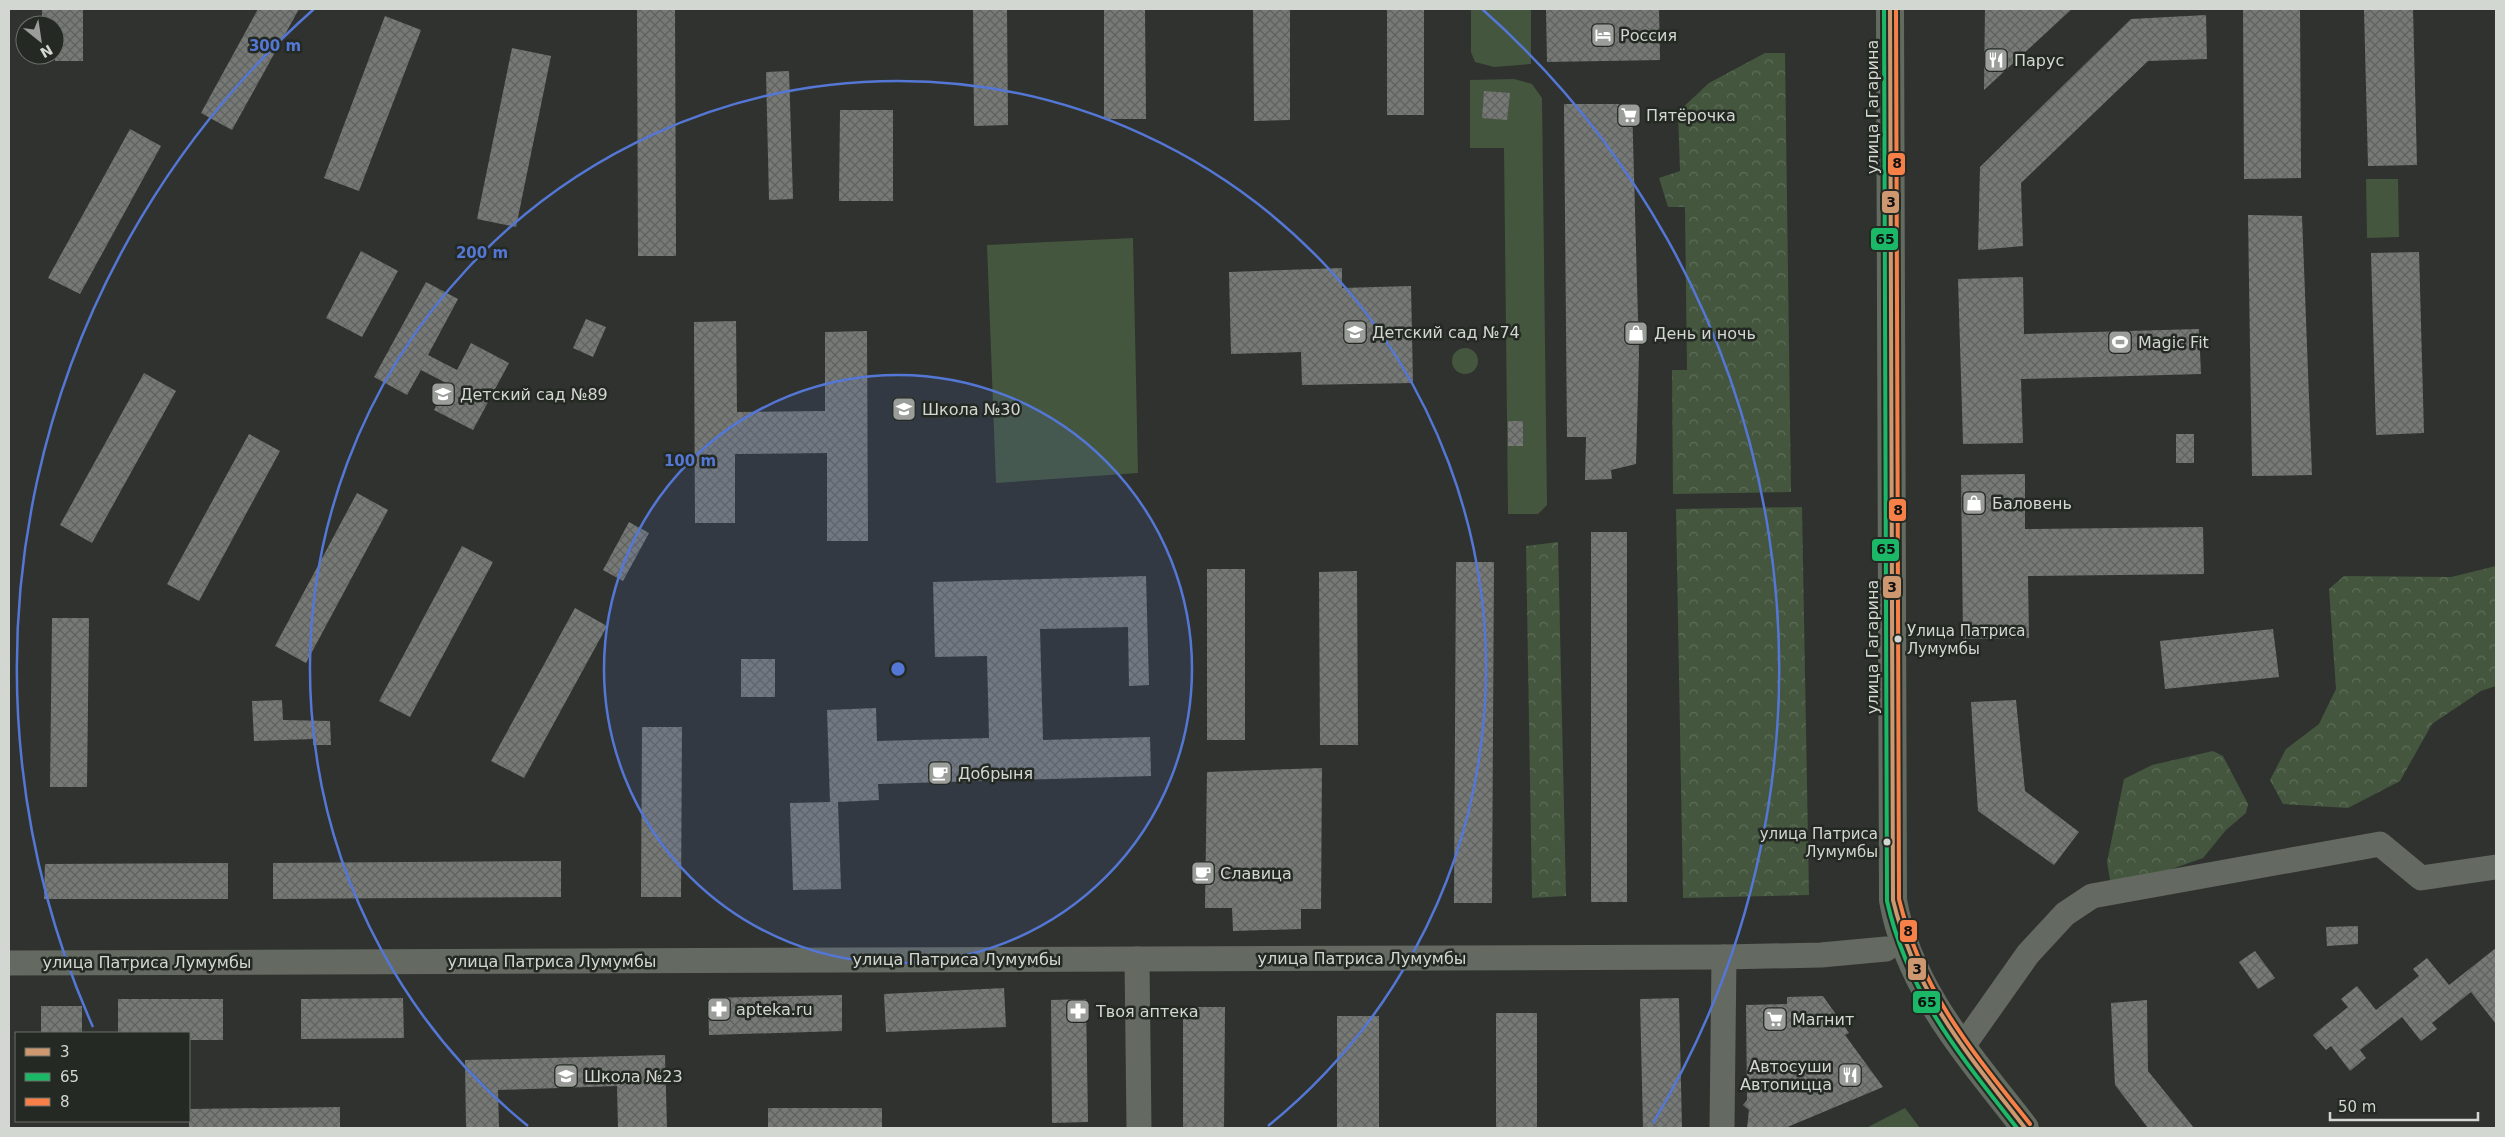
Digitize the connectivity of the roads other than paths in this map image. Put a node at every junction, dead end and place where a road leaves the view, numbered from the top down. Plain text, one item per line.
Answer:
1 (1881, 17) edge
2 (2496, 867) edge
3 (1895, 948) junction
4 (1724, 957) junction
5 (1137, 959) junction
6 (9, 963) edge
7 (1963, 1046) junction
8 (1139, 1128) edge
9 (1722, 1128) edge
10 (2003, 1128) edge
11 (2025, 1128) edge

1 - 3 main road, улица Гагарина
2 - 7 street
3 - 4 street, улица Патриса Лумумбы
3 - 7 main road, улица Гагарина
3 - 10 main road, улица Гагарина
4 - 5 street, улица Патриса Лумумбы
4 - 9 street
5 - 6 street, улица Патриса Лумумбы
5 - 8 street
7 - 11 main road, улица Гагарина

